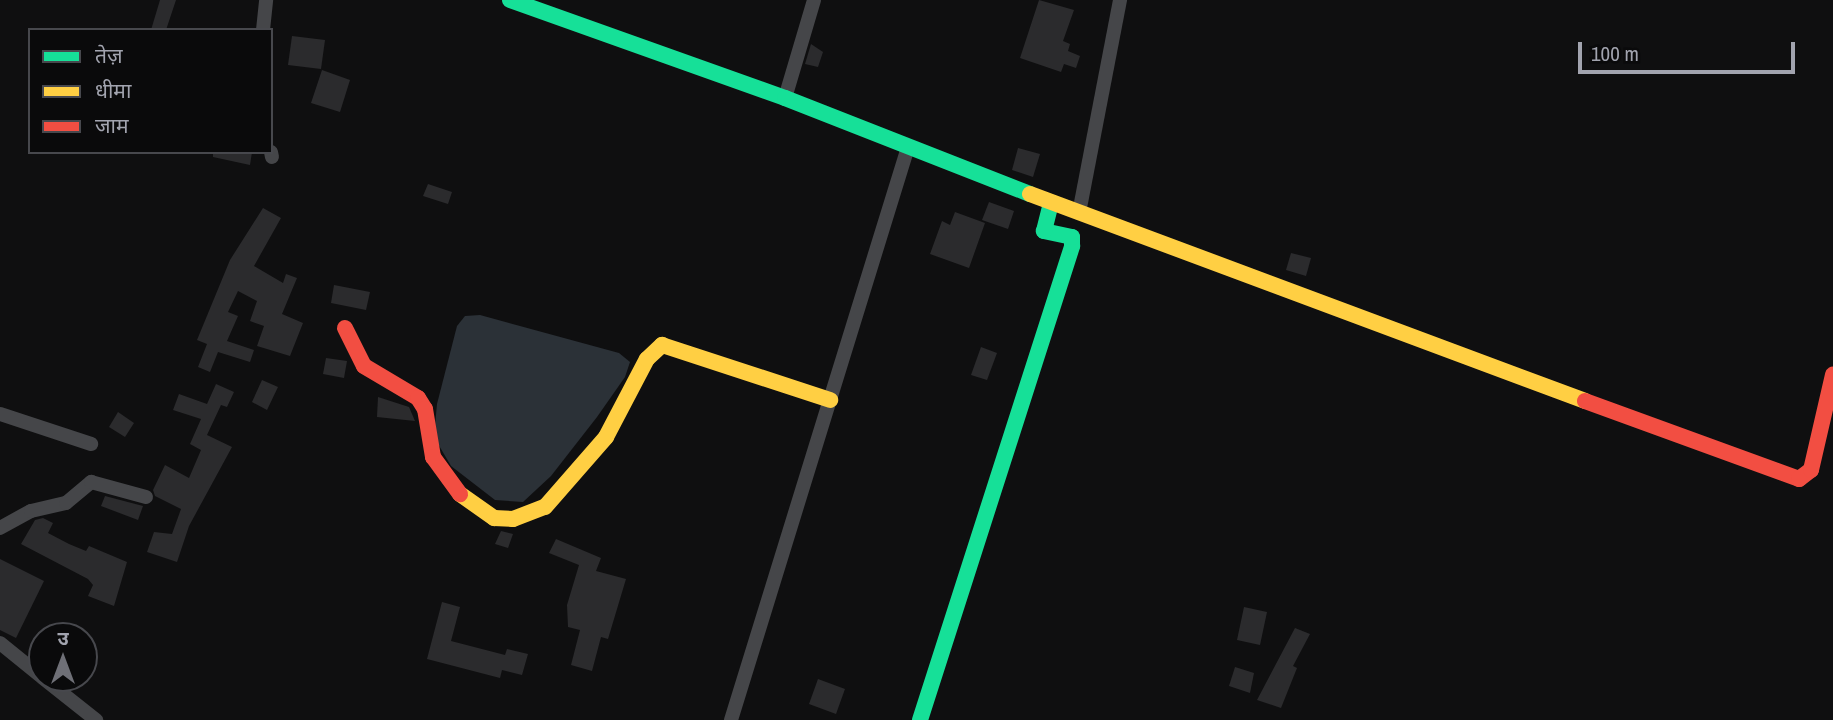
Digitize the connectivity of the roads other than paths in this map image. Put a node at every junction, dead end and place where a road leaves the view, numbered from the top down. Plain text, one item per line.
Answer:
1 (266, 0) edge
2 (510, 0) edge
3 (814, 0) edge
4 (1120, 0) edge
5 (263, 28) edge
6 (785, 98) junction
7 (908, 147) junction
8 (1051, 203) junction
9 (1079, 214) junction
10 (345, 328) dead end
11 (1833, 375) edge
12 (830, 400) junction
13 (0, 414) edge
14 (91, 444) dead end
15 (146, 497) dead end
16 (0, 528) edge
17 (0, 643) edge
18 (28, 665) edge
19 (61, 692) edge
20 (96, 720) edge
21 (731, 720) edge
22 (920, 720) edge

1 - 5 street
2 - 6 street
3 - 6 street
4 - 9 street
6 - 7 street
7 - 8 street
7 - 12 street
8 - 9 street
8 - 22 street
9 - 11 street
10 - 12 street
12 - 21 street
13 - 14 street
15 - 16 street
17 - 18 street
19 - 20 street

